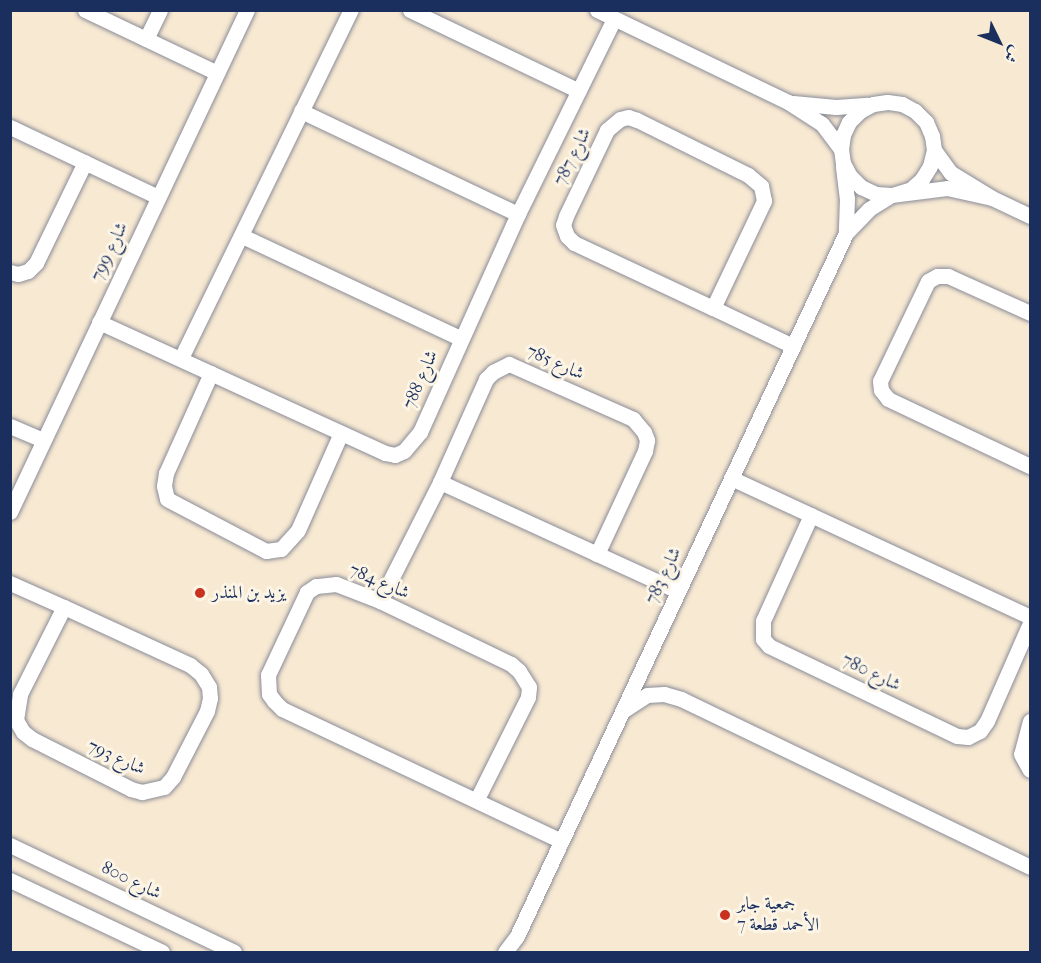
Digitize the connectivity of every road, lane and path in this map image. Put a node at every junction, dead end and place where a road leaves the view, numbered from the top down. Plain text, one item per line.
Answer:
1 (85, 10) edge
2 (160, 10) edge
3 (247, 10) edge
4 (351, 10) edge
5 (410, 10) edge
6 (597, 10) edge
7 (614, 19) junction
8 (146, 39) junction
9 (218, 73) junction
10 (579, 91) junction
11 (788, 102) junction
12 (873, 104) junction
13 (301, 111) junction
14 (10, 127) edge
15 (934, 150) junction
16 (842, 156) junction
17 (85, 162) junction
18 (894, 195) junction
19 (158, 197) junction
20 (992, 198) junction
21 (518, 214) junction
22 (1030, 216) edge
23 (846, 233) junction
24 (242, 236) junction
25 (10, 272) edge
26 (713, 308) junction
27 (1030, 313) edge
28 (99, 322) junction
29 (460, 338) junction
30 (793, 346) junction
31 (181, 358) junction
32 (212, 373) junction
33 (10, 426) edge
34 (341, 433) junction
35 (43, 440) junction
36 (1030, 466) edge
37 (732, 478) junction
38 (440, 482) junction
39 (10, 512) edge
40 (811, 514) junction
41 (597, 554) junction
42 (10, 583) edge
43 (678, 591) junction
44 (380, 601) junction
45 (64, 608) junction
46 (1030, 616) edge
47 (1030, 624) edge
48 (622, 712) junction
49 (1030, 721) edge
50 (1030, 770) edge
51 (477, 799) junction
52 (561, 841) junction
53 (10, 845) edge
54 (1030, 867) edge
55 (10, 880) edge
56 (517, 936) junction
57 (162, 952) edge
58 (234, 952) edge
59 (505, 952) edge
60 (516, 952) edge

1 - 8 street
2 - 8 street
3 - 9 street, شارع 799
4 - 13 street
5 - 10 street
6 - 7 street
7 - 10 street, شارع 788
7 - 11 street
8 - 9 street
9 - 19 street, شارع 799
10 - 21 street, شارع 788
11 - 12 street
11 - 16 street
12 - 15 street
12 - 16 street
13 - 21 street
13 - 24 street
14 - 17 street
15 - 18 street
15 - 20 street
16 - 18 street
16 - 23 street, شارع 783
17 - 19 street
17 - 25 street
18 - 20 street
18 - 23 street, شارع 783
19 - 28 street, شارع 799
20 - 22 street
21 - 29 street, شارع 788
23 - 30 street, شارع 783
24 - 29 street
24 - 31 street
26 - 26 street, شارع 787
26 - 30 street, شارع 787
27 - 36 street
28 - 31 street, شارع 788
28 - 35 street, شارع 799
29 - 34 street, شارع 788
30 - 37 street, شارع 783
31 - 32 street, شارع 788
32 - 34 street, شارع 788
32 - 34 street
33 - 35 street
35 - 39 street, شارع 799
37 - 40 street
37 - 43 street, شارع 783
38 - 41 street
38 - 41 street, شارع 785
38 - 44 street, شارع 785
40 - 46 street
40 - 47 street, شارع 780
41 - 43 street
42 - 45 street, شارع 793
43 - 48 street, شارع 783
44 - 51 street, شارع 784
44 - 51 street, شارع 784
45 - 45 street, شارع 793
48 - 52 street, شارع 783
48 - 54 street
49 - 50 street
51 - 52 street, شارع 784
52 - 56 street, شارع 783
53 - 58 street, شارع 800
55 - 57 street
56 - 59 street, شارع 783
56 - 60 street, شارع 783

